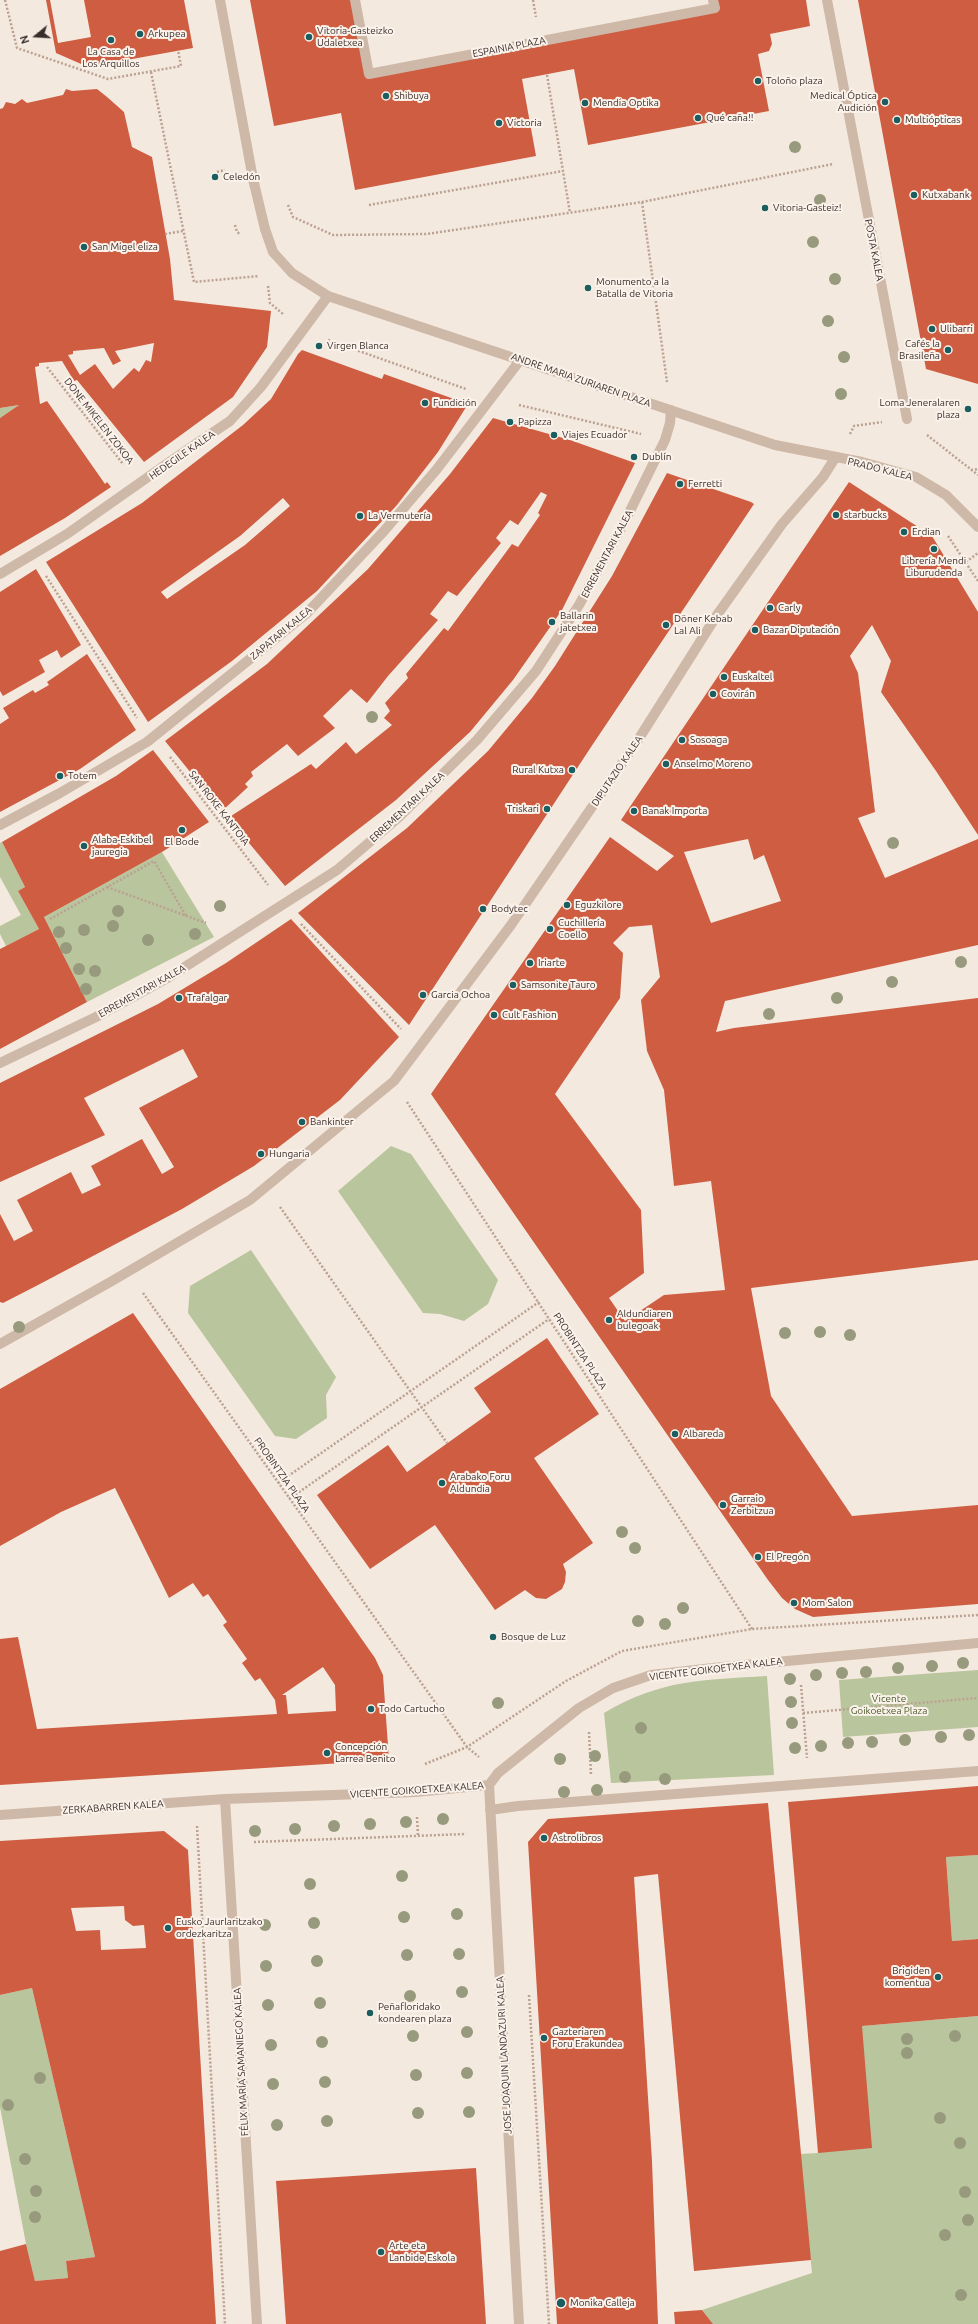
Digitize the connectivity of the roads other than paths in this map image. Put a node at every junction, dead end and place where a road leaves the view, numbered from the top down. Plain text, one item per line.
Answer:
1 (220, 0) edge
2 (355, 0) edge
3 (713, 0) edge
4 (827, 0) edge
5 (328, 296) junction
6 (521, 359) junction
7 (671, 410) junction
8 (907, 419) road end
9 (835, 458) junction
10 (978, 527) edge
11 (0, 574) edge
12 (0, 825) edge
13 (0, 1063) edge
14 (0, 1344) edge
15 (978, 1643) edge
16 (978, 1771) edge
17 (489, 1786) junction
18 (225, 1799) junction
19 (490, 1810) junction
20 (0, 1815) edge
21 (257, 2324) edge
22 (519, 2324) edge

1 - 5 street, ANDRE MARIA ZURIAREN PLAZA
2 - 3 street, ESPAINIA PLAZA
4 - 8 street, POSTA KALEA
5 - 6 street, ANDRE MARIA ZURIAREN PLAZA
5 - 11 street, HEDEGILE KALEA
6 - 7 street, ANDRE MARIA ZURIAREN PLAZA
6 - 12 street, ZAPATARI KALEA
7 - 9 street, ANDRE MARIA ZURIAREN PLAZA
7 - 13 street, ERREMENTARI KALEA
9 - 10 street, PRADO KALEA
9 - 14 street, DIPUTAZIO KALEA
15 - 17 street, VICENTE GOIKOETXEA KALEA
16 - 19 street
17 - 18 street, VICENTE GOIKOETXEA KALEA
17 - 19 street, JOSE JOAQUIN LANDAZURI KALEA
18 - 20 street, ZERKABARREN KALEA
18 - 21 street, FÉLIX MARÍA SAMANIEGO KALEA
19 - 22 street, JOSE JOAQUIN LANDAZURI KALEA

